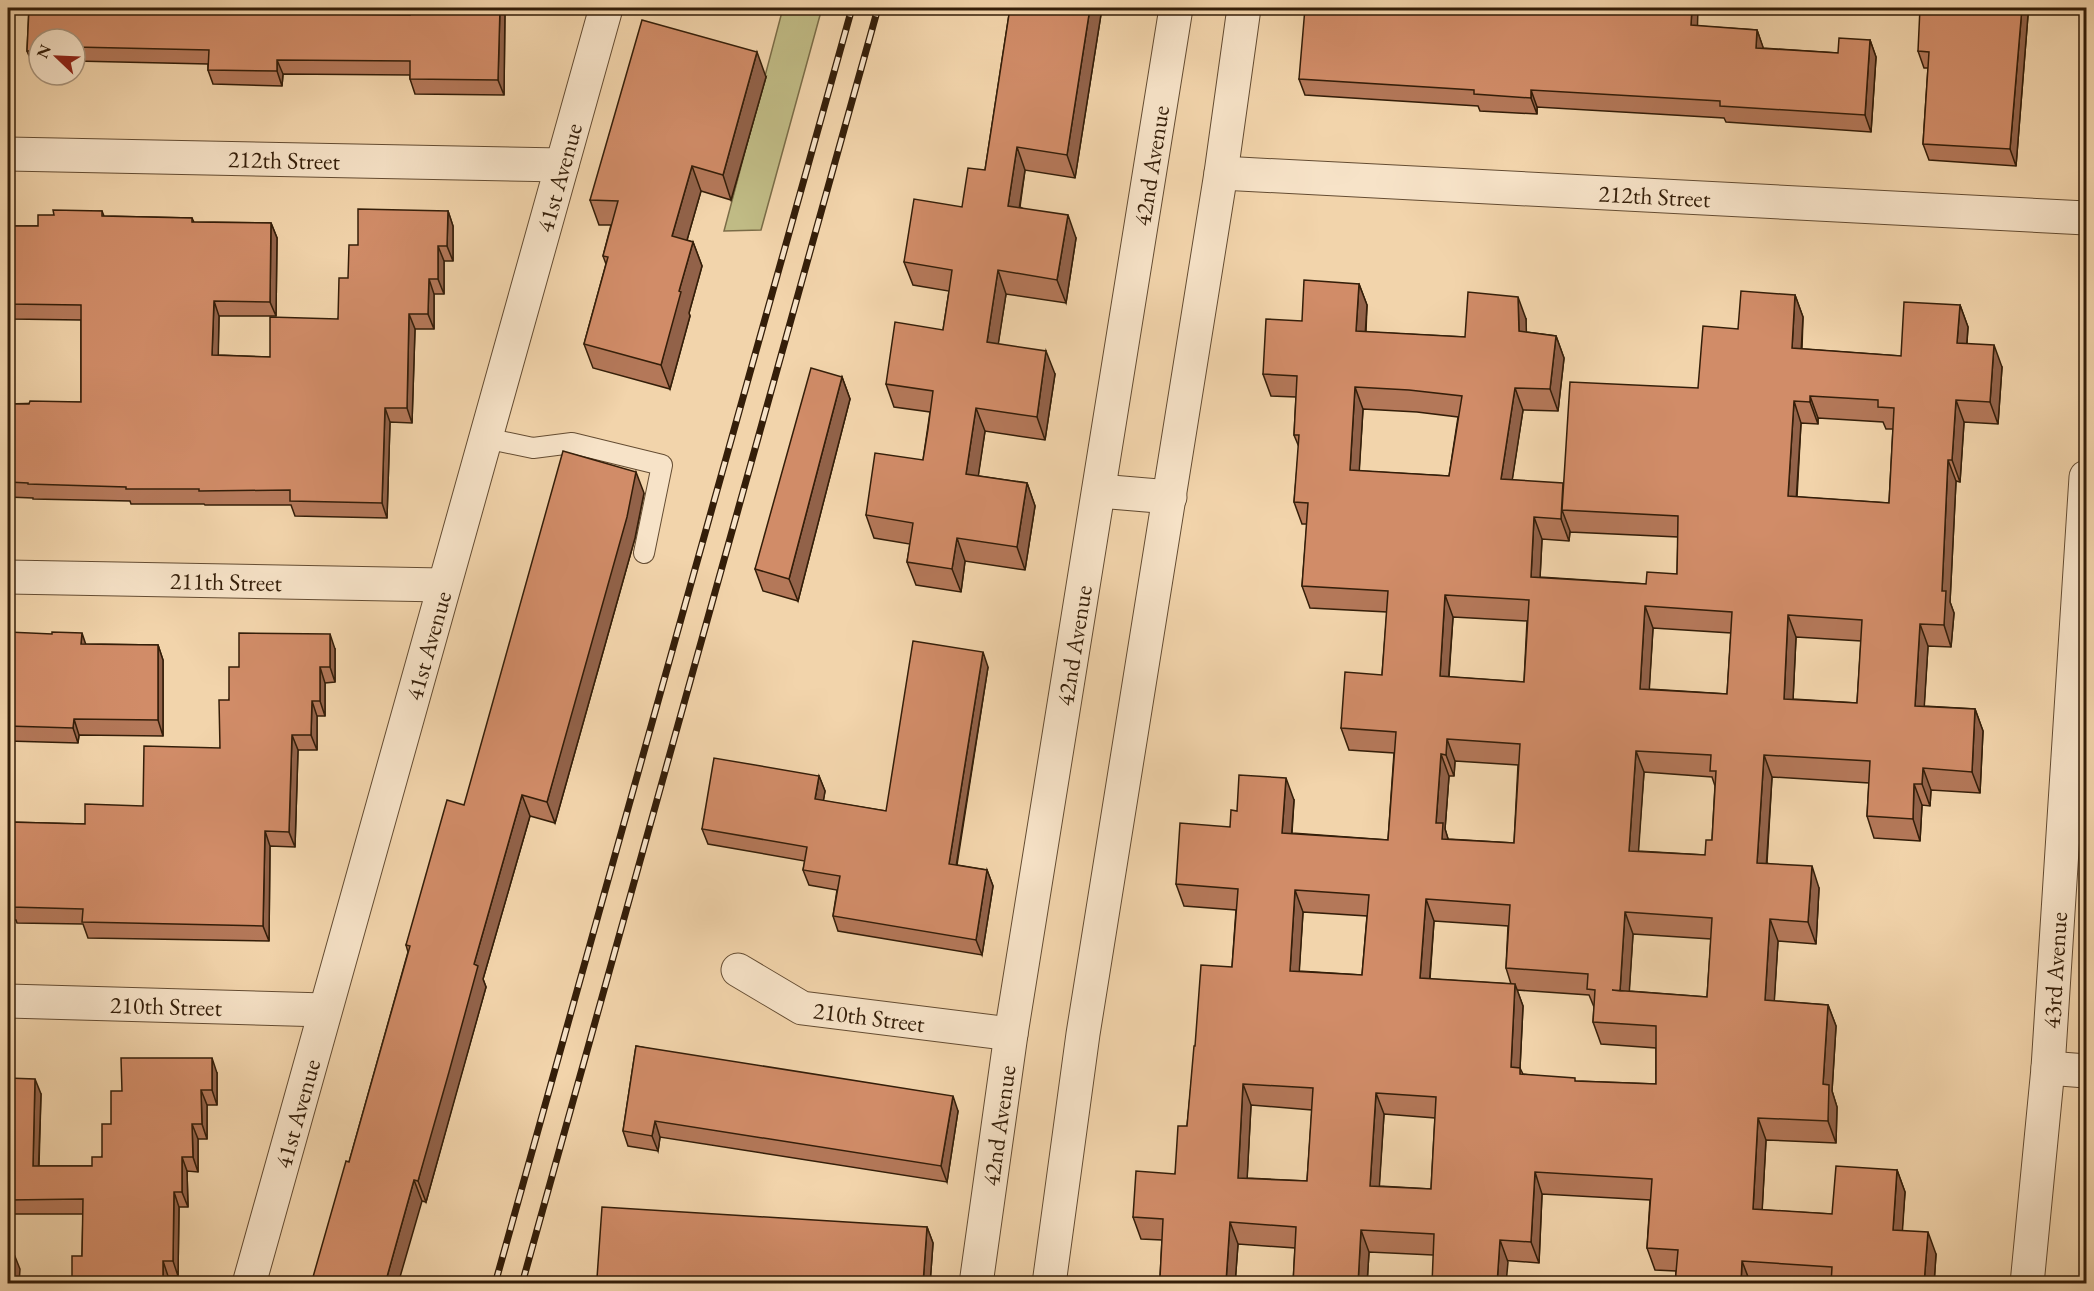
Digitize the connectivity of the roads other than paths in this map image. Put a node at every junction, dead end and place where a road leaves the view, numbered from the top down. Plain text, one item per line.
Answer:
1 (606, 8) edge
2 (1176, 8) edge
3 (1244, 8) edge
4 (8, 154) edge
5 (562, 165) junction
6 (1221, 173) junction
7 (2086, 218) edge
8 (485, 438) junction
9 (2086, 477) edge
10 (1099, 491) junction
11 (1170, 497) junction
12 (644, 553) dead end
13 (8, 577) edge
14 (443, 585) junction
15 (2081, 645) edge
16 (738, 970) dead end
17 (8, 1001) edge
18 (325, 1010) junction
19 (1011, 1034) junction
20 (2048, 1068) junction
21 (2086, 1071) edge
22 (249, 1284) edge
23 (976, 1284) edge
24 (1049, 1284) edge
25 (2027, 1284) edge

1 - 5 street, 41st Avenue
2 - 10 street, 42nd Avenue
3 - 6 street
4 - 5 street, 212th Street
5 - 8 street, 41st Avenue
6 - 7 street, 212th Street
6 - 11 street
8 - 12 lane
8 - 14 street, 41st Avenue
9 - 15 street, 43rd Avenue
10 - 11 street
10 - 19 street, 42nd Avenue
11 - 24 street
13 - 14 street, 211th Street
14 - 18 street, 41st Avenue
15 - 20 street, 43rd Avenue
16 - 19 street, 210th Street
17 - 18 street, 210th Street
18 - 22 street, 41st Avenue
19 - 23 street, 42nd Avenue
20 - 21 street
20 - 25 street, 43rd Avenue

